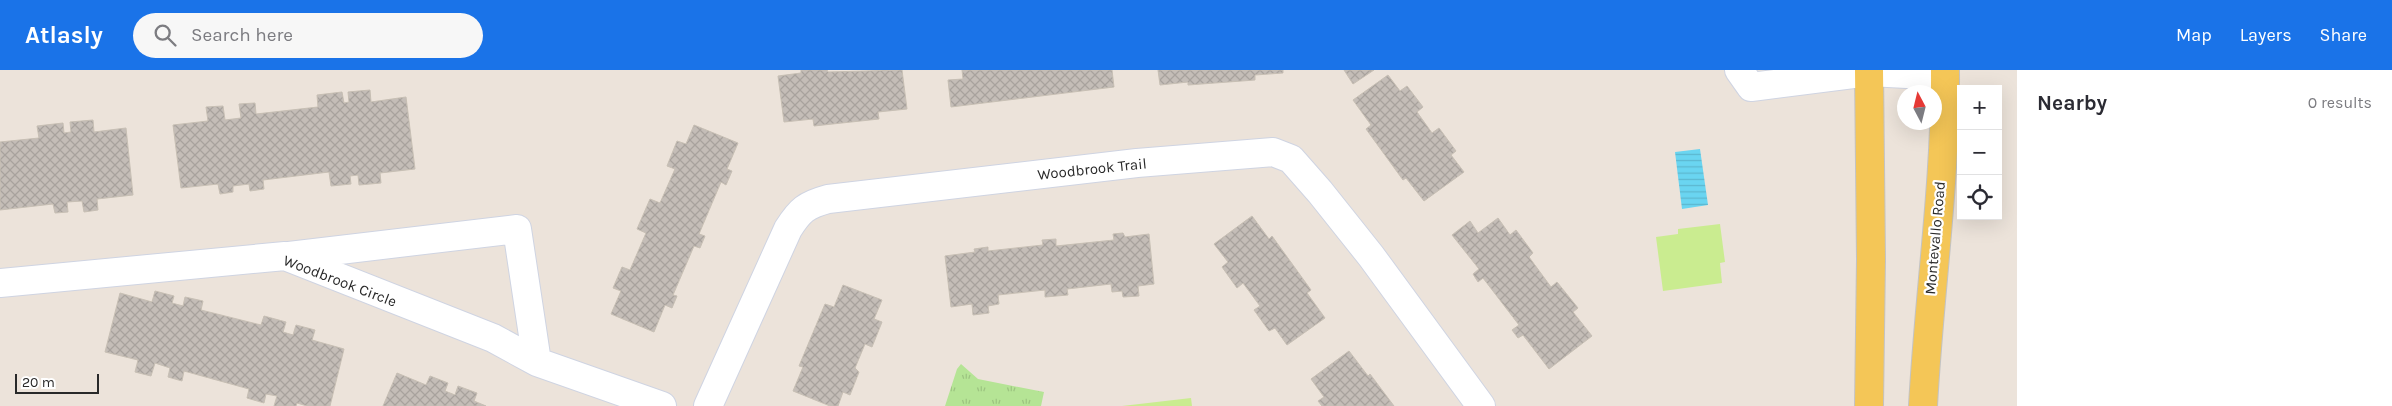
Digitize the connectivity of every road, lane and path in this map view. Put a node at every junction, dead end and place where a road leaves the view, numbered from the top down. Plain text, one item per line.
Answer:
1 (1739, 70) edge
2 (1870, 71) edge
3 (1945, 73) edge
4 (285, 256) junction
5 (0, 283) edge
6 (537, 362) junction
7 (662, 406) edge
8 (708, 406) edge
9 (1481, 406) edge
10 (1869, 406) edge
11 (1923, 406) edge

1 - 2 street
2 - 3 street
2 - 10 main road
3 - 11 main road, Montevallo Road
4 - 5 street, Woodbrook Circle
4 - 6 street, Woodbrook Circle
4 - 6 street
6 - 7 street, Woodbrook Circle
8 - 9 street, Woodbrook Trail

